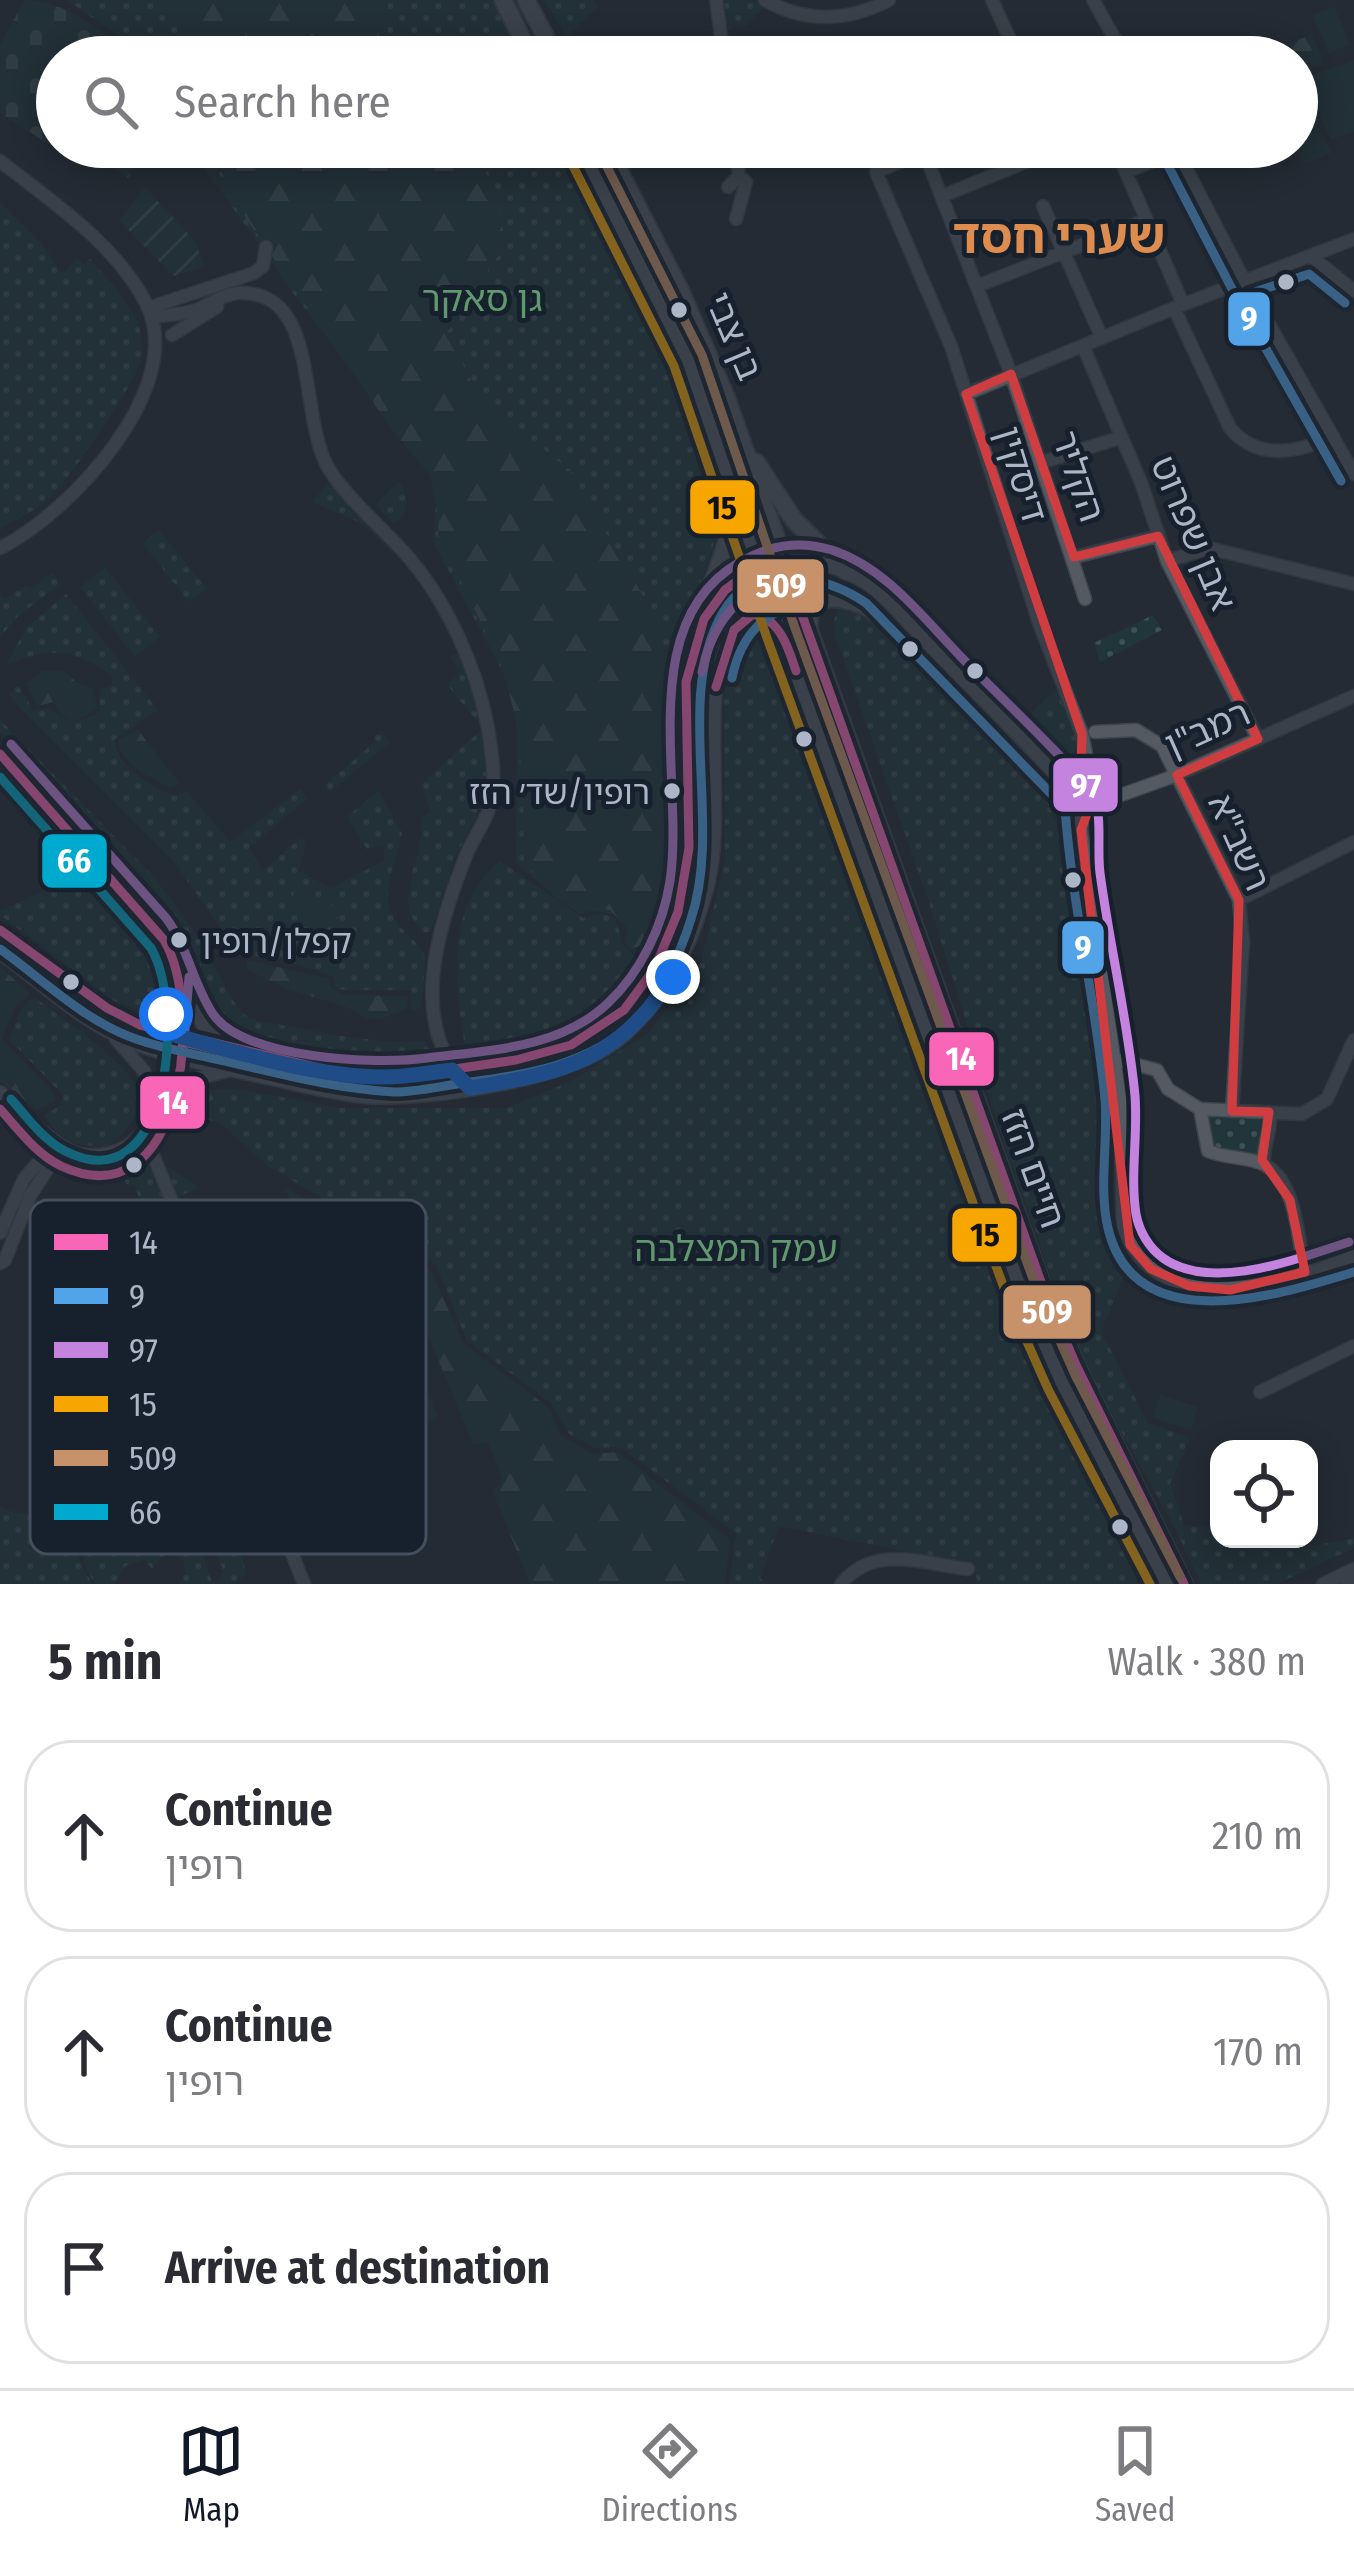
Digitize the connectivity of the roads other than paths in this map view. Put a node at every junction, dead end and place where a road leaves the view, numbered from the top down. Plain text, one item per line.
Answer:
1 (502, 0) edge
2 (526, 0) edge
3 (716, 0) edge
4 (765, 0) edge
5 (890, 0) edge
6 (992, 0) edge
7 (1093, 0) edge
8 (520, 36) edge
9 (545, 36) edge
10 (721, 36) edge
11 (1008, 36) edge
12 (1113, 36) edge
13 (0, 161) edge
14 (591, 168) edge
15 (618, 168) edge
16 (738, 168) edge
17 (885, 168) edge
18 (935, 168) edge
19 (1011, 168) edge
20 (1124, 168) edge
21 (1135, 168) edge
22 (1186, 168) edge
23 (1126, 172) junction
24 (739, 176) junction
25 (728, 187) dead end
26 (942, 196) junction
27 (1043, 206) dead end
28 (736, 219) dead end
29 (1146, 220) junction
30 (1354, 239) edge
31 (266, 247) dead end
32 (1064, 252) junction
33 (1312, 256) junction
34 (1244, 280) junction
35 (977, 286) junction
36 (1354, 291) edge
37 (246, 294) junction
38 (1178, 306) junction
39 (150, 313) junction
40 (172, 334) dead end
41 (1102, 338) junction
42 (1083, 346) junction
43 (1011, 374) junction
44 (966, 394) junction
45 (736, 428) junction
46 (1333, 436) junction
47 (1122, 437) junction
48 (1354, 442) edge
49 (1342, 453) junction
50 (1043, 462) junction
51 (1354, 474) edge
52 (734, 493) junction
53 (1158, 536) junction
54 (0, 548) edge
55 (1074, 557) junction
56 (782, 559) junction
57 (1167, 561) junction
58 (758, 567) junction
59 (847, 572) junction
60 (1354, 584) edge
61 (792, 588) junction
62 (769, 597) junction
63 (1085, 599) dead end
64 (863, 605) junction
65 (730, 632) junction
66 (782, 633) junction
67 (697, 636) junction
68 (813, 643) junction
69 (1354, 696) edge
70 (1096, 732) dead end
71 (1258, 739) junction
72 (0, 754) edge
73 (1086, 754) junction
74 (1050, 768) junction
75 (1177, 775) junction
76 (1046, 790) junction
77 (1108, 800) junction
78 (1080, 801) junction
79 (1081, 830) junction
80 (1354, 842) edge
81 (1239, 900) junction
82 (0, 930) edge
83 (0, 953) edge
84 (178, 998) junction
85 (140, 1025) junction
86 (106, 1030) junction
87 (178, 1036) junction
88 (1354, 1040) edge
89 (229, 1049) junction
90 (168, 1054) junction
91 (183, 1058) junction
92 (1114, 1059) junction
93 (452, 1070) junction
94 (237, 1071) junction
95 (470, 1088) junction
96 (0, 1092) edge
97 (176, 1096) junction
98 (1200, 1108) junction
99 (0, 1109) edge
100 (1232, 1111) junction
101 (154, 1112) junction
102 (1269, 1112) junction
103 (19, 1130) junction
104 (59, 1143) junction
105 (151, 1150) junction
106 (49, 1158) junction
107 (1264, 1164) junction
108 (86, 1173) junction
109 (23, 1179) junction
110 (30, 1196) junction
111 (172, 1200) edge
112 (0, 1233) edge
113 (1354, 1256) edge
114 (0, 1263) edge
115 (1305, 1272) junction
116 (1354, 1346) edge
117 (1259, 1392) dead end
118 (292, 1554) edge
119 (968, 1569) dead end
120 (1354, 1569) edge
121 (304, 1584) edge
122 (841, 1584) edge
123 (1167, 1584) edge
124 (1184, 1584) edge
125 (1323, 1584) edge

1 - 8 main road
2 - 9 main road
3 - 10 street
4 - 5 street
6 - 11 street
7 - 12 street
13 - 39 street
14 - 52 main road, בן צבי
15 - 45 main road, בן צבי
16 - 24 street
17 - 44 street, דיסקין
18 - 26 street, הקליר
19 - 26 street
20 - 23 street
21 - 23 street
22 - 34 street
23 - 29 street
24 - 25 street
24 - 28 street
26 - 35 street, הקליר
27 - 32 street
29 - 32 street
29 - 38 street
30 - 33 street
31 - 39 street
32 - 35 street
32 - 41 street
33 - 34 street
33 - 36 street
34 - 38 street
34 - 46 street
35 - 43 street, הקליר
37 - 39 street
37 - 40 street
37 - 93 street
38 - 41 street
38 - 46 street
39 - 54 street
41 - 42 street
42 - 43 street
42 - 47 street, אבן שפרוט
43 - 44 street
43 - 50 street, הקליר
44 - 73 street, דיסקין
45 - 56 main road, בן צבי
45 - 59 main road
46 - 49 street
47 - 50 street
47 - 53 street, אבן שפרוט
48 - 49 street
49 - 51 street
50 - 55 street, הקליר
52 - 58 main road, בן צבי
52 - 67 main road
53 - 55 street
53 - 57 street, אבן שפרוט
55 - 63 street, הקליר
56 - 58 street
56 - 59 street
56 - 61 main road, חיים הזז
57 - 60 street
57 - 71 street, אבן שפרוט
58 - 62 main road, חיים הזז
58 - 67 street
59 - 74 street
61 - 62 street
61 - 64 street
61 - 68 main road, חיים הזז
62 - 65 street
62 - 66 main road, חיים הזז
64 - 68 main road
64 - 76 street
65 - 66 main road
65 - 95 street
66 - 123 main road, חיים הזז
67 - 93 street
68 - 124 main road, חיים הזז
69 - 71 street, רמב"ן
70 - 75 street, רשב"א
71 - 75 street, רמב"ן
72 - 84 street
73 - 74 street
73 - 78 street, דיסקין
74 - 78 street
75 - 77 street, רמב"ן
75 - 81 street, רשב"א
76 - 78 street, רמב"ן
76 - 79 street
77 - 78 street, רמב"ן
77 - 79 street
78 - 79 street, דיסקין
79 - 92 street, דיסקין
80 - 81 street
81 - 100 street, רשב"א
82 - 85 street
83 - 86 street
84 - 85 street
84 - 87 street
84 - 89 street
85 - 87 street
86 - 90 street
86 - 101 street
87 - 89 street
87 - 90 street
87 - 91 street
88 - 102 street
89 - 93 street
90 - 91 street
90 - 101 street
91 - 94 street
91 - 97 street
92 - 98 street
92 - 115 street, דיסקין
93 - 95 street
94 - 95 street
94 - 97 street
96 - 104 street
97 - 105 street
98 - 100 street
98 - 107 street
99 - 103 street
100 - 102 street
101 - 104 street
102 - 107 street
103 - 106 street
103 - 109 street
104 - 106 street
105 - 108 street
105 - 111 street
106 - 108 street
106 - 109 street
106 - 110 street
107 - 115 street
108 - 110 street
109 - 112 street
110 - 114 street
113 - 115 street, דיסקין
116 - 117 street
118 - 121 street
119 - 122 street
120 - 125 street

